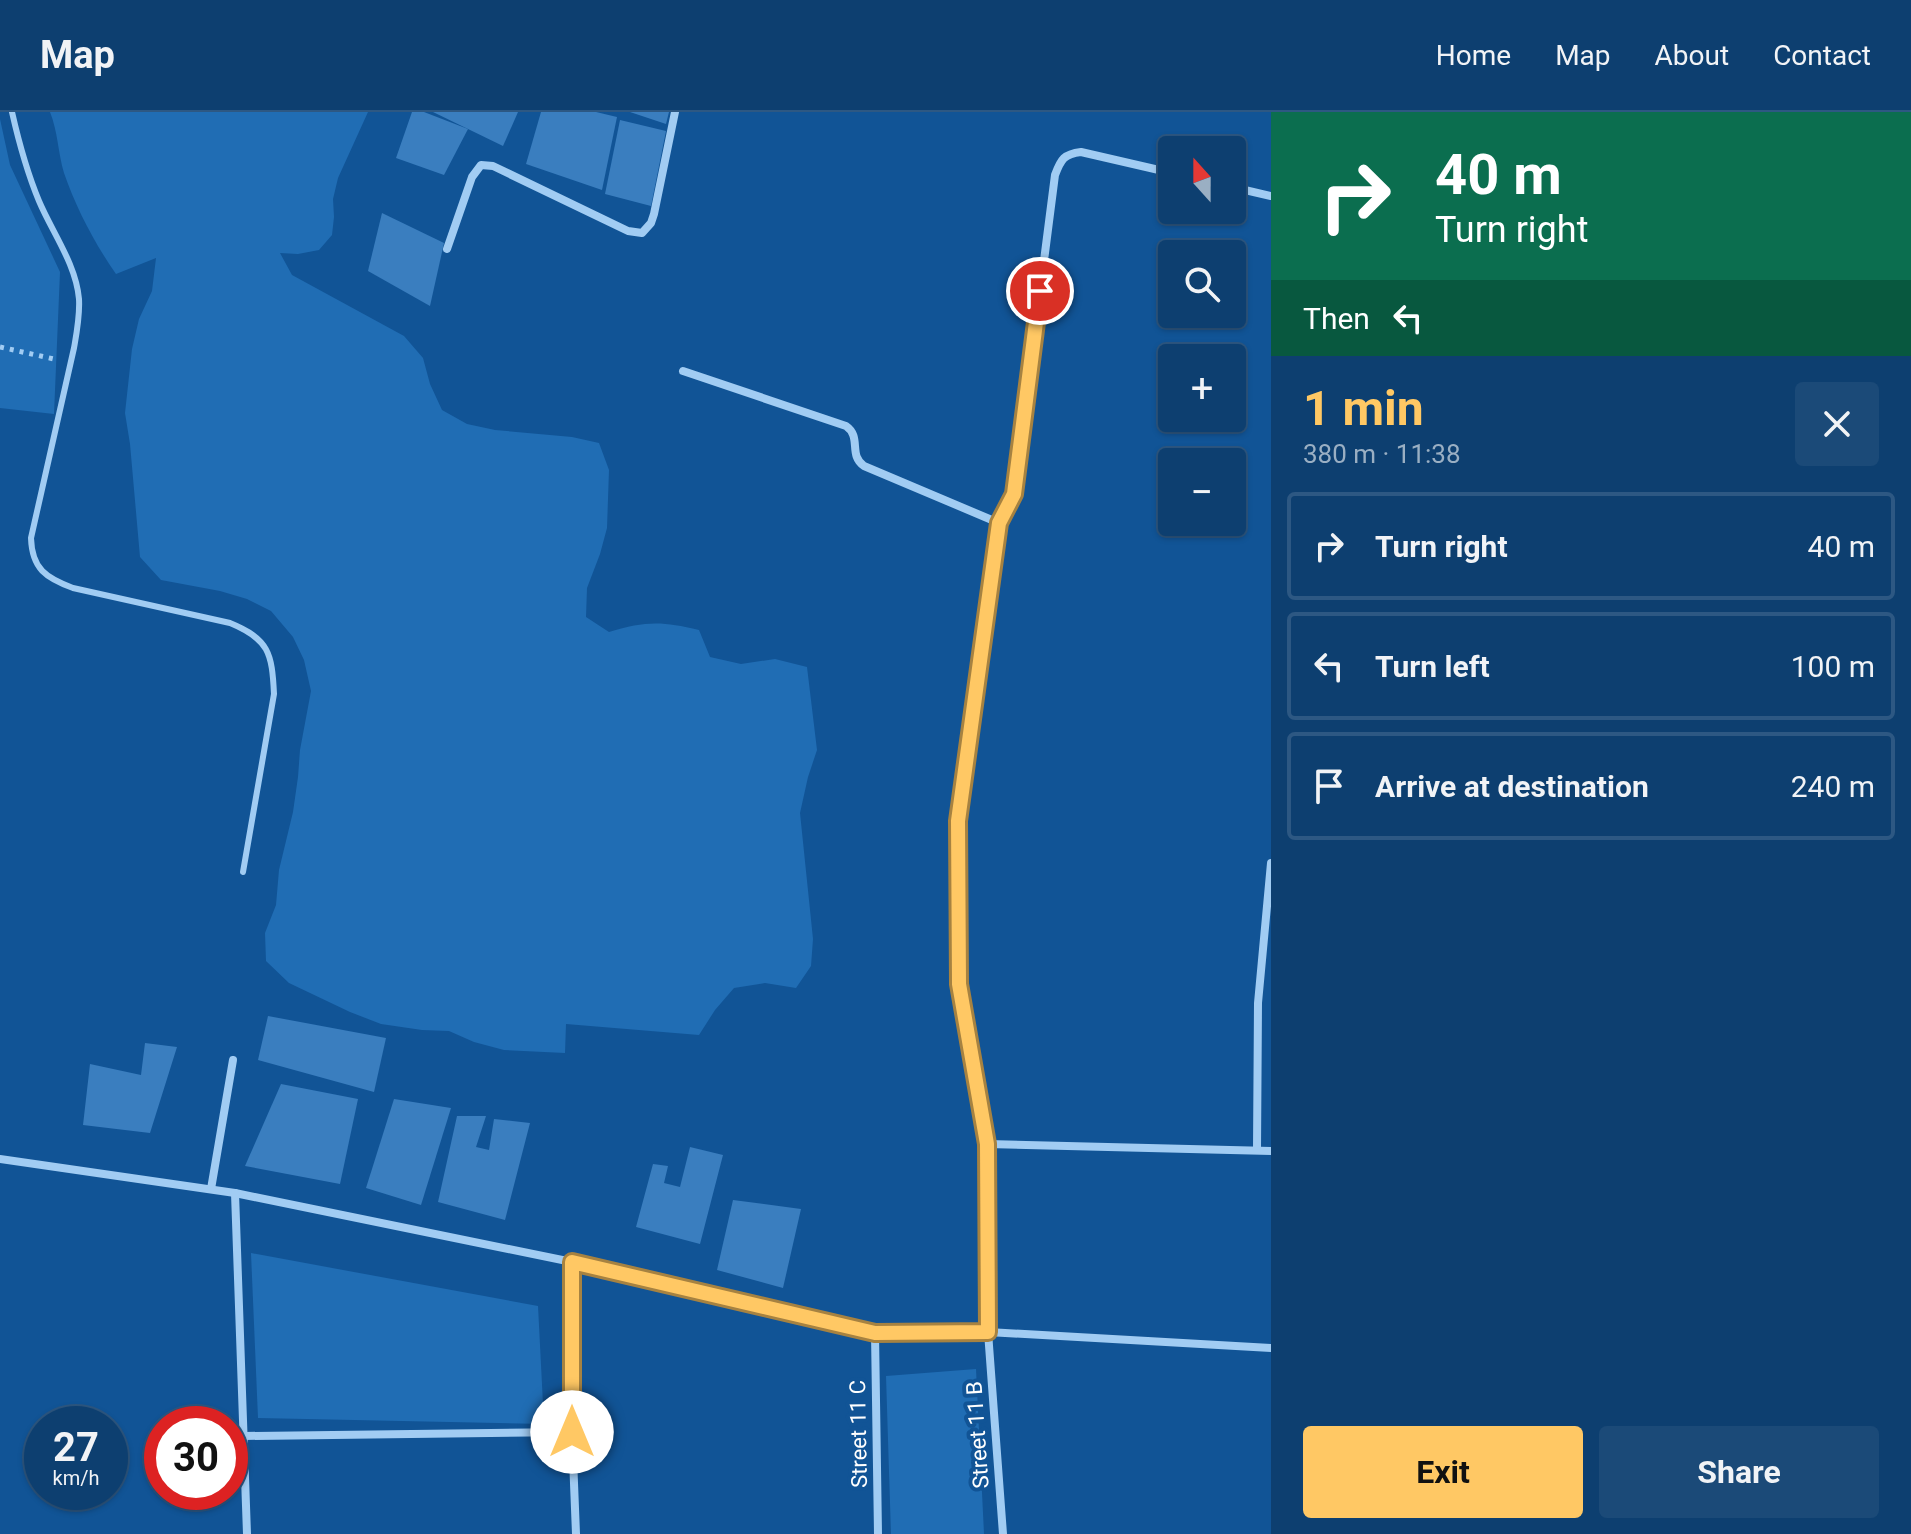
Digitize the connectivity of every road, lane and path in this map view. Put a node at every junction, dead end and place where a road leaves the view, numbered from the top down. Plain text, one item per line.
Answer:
1 (12, 112) edge
2 (675, 112) edge
3 (1158, 170) edge
4 (1246, 190) edge
5 (1271, 196) edge
6 (447, 249) dead end
7 (0, 347) edge
8 (71, 363) junction
9 (683, 371) dead end
10 (999, 523) junction
11 (1271, 863) edge
12 (243, 872) dead end
13 (1267, 962) edge
14 (233, 1060) dead end
15 (987, 1144) junction
16 (1257, 1150) junction
17 (1271, 1151) edge
18 (0, 1159) edge
19 (211, 1189) junction
20 (235, 1193) junction
21 (572, 1262) junction
22 (988, 1332) junction
23 (875, 1333) junction
24 (1271, 1348) edge
25 (243, 1406) edge
26 (572, 1432) junction
27 (248, 1436) edge
28 (246, 1510) edge
29 (247, 1534) edge
30 (576, 1534) edge
31 (878, 1534) edge
32 (1003, 1534) edge

1 - 8 lane
2 - 6 street
3 - 10 street, Street 11 B
4 - 5 street
7 - 8 path
8 - 12 lane
9 - 10 street
10 - 15 street, Street 11 B
11 - 13 street
13 - 16 street
14 - 19 street
15 - 16 street
15 - 22 street, Street 11 B
16 - 17 street
18 - 19 street
19 - 20 street
20 - 21 street
20 - 25 street
21 - 23 street
21 - 26 street
22 - 23 street
22 - 24 street
22 - 32 street, Street 11 B
23 - 31 street, Street 11 C
26 - 27 street
26 - 30 street
28 - 29 street

